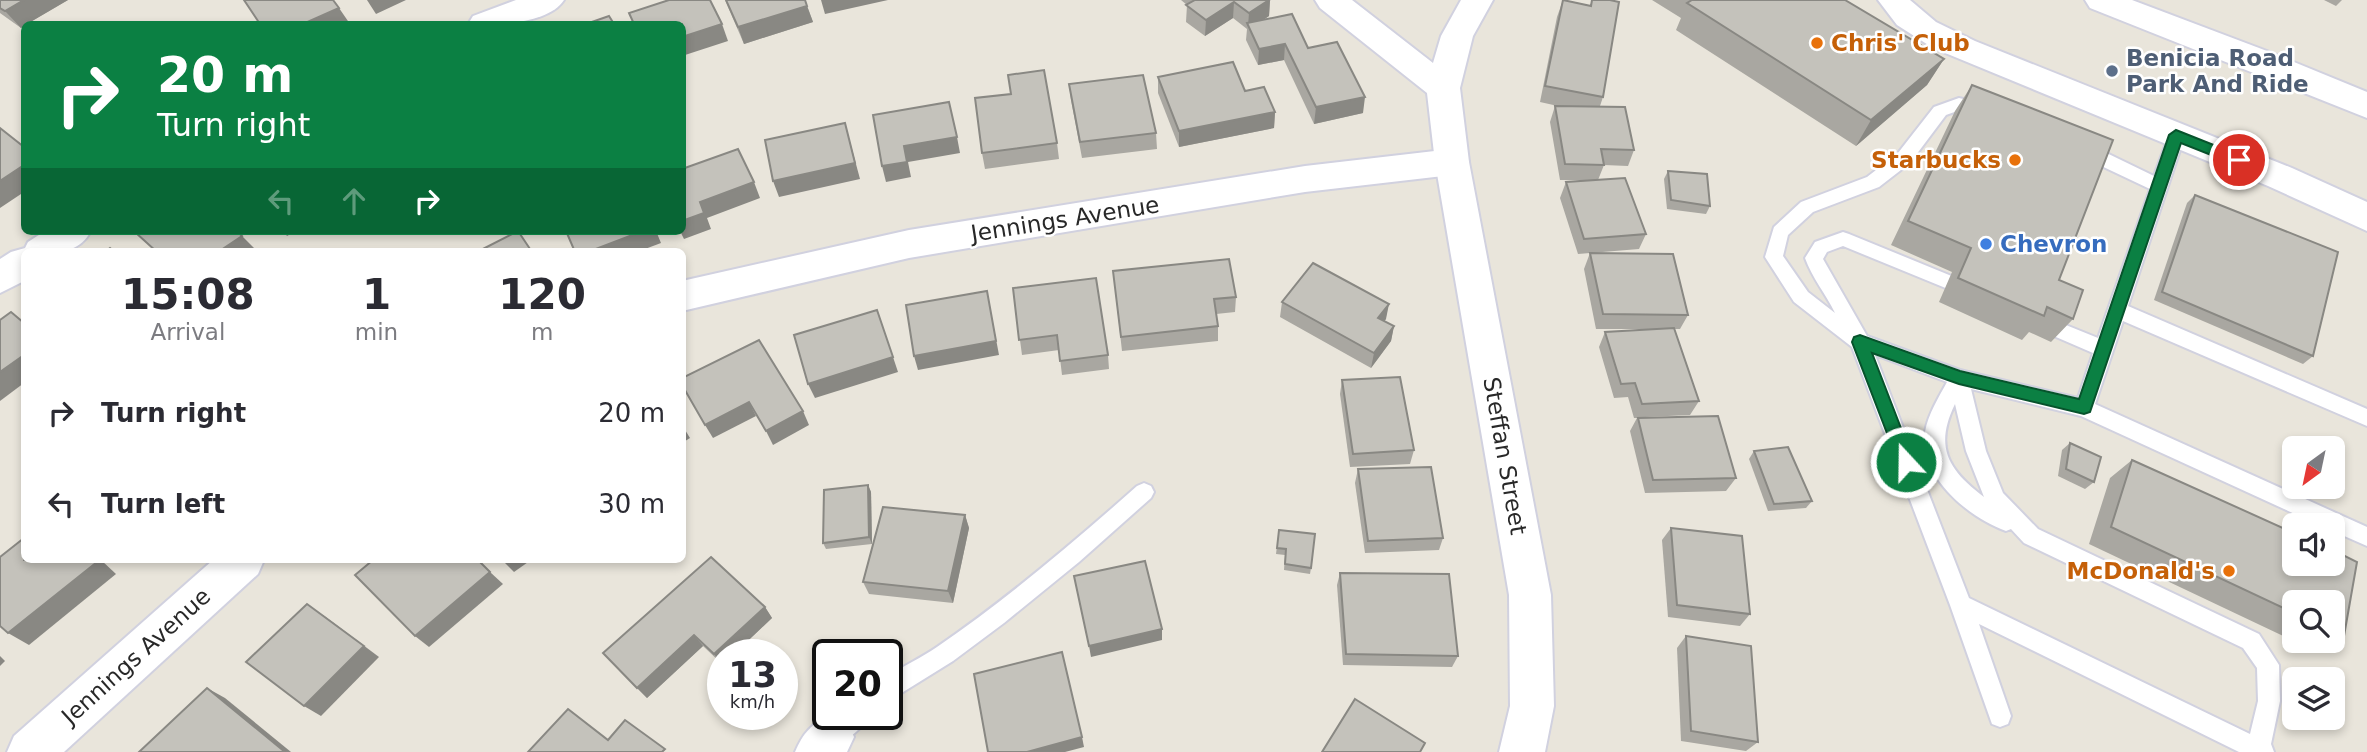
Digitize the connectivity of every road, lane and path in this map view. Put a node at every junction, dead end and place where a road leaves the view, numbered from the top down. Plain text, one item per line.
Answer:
1 (548, 0) edge
2 (1331, 0) edge
3 (1476, 0) edge
4 (2101, 0) edge
5 (1892, 5) edge
6 (492, 21) edge
7 (1443, 88) junction
8 (2353, 100) edge
9 (2003, 118) edge
10 (2176, 135) junction
11 (2068, 143) edge
12 (1452, 162) junction
13 (2158, 185) junction
14 (2367, 217) edge
15 (67, 235) edge
16 (47, 248) edge
17 (21, 264) edge
18 (0, 278) edge
19 (1948, 282) dead end
20 (686, 295) edge
21 (2117, 310) junction
22 (2056, 328) edge
23 (1860, 342) junction
24 (2104, 349) junction
25 (1959, 378) junction
26 (2084, 408) junction
27 (2367, 418) edge
28 (1144, 492) dead end
29 (2031, 536) junction
30 (2367, 537) edge
31 (240, 563) edge
32 (1961, 605) junction
33 (903, 678) edge
34 (2000, 716) dead end
35 (2261, 751) edge
36 (30, 752) edge
37 (1522, 752) edge

1 - 6 street
2 - 7 street
3 - 7 street
4 - 8 street
5 - 10 street
7 - 12 street, Steffan Street
9 - 23 lane
10 - 13 lane
10 - 14 street
11 - 13 lane
12 - 20 street, Jennings Avenue
12 - 37 street, Steffan Street
13 - 21 lane
15 - 16 street
17 - 18 street
19 - 23 lane
21 - 24 lane
21 - 27 lane
22 - 24 lane
23 - 25 lane
23 - 32 lane
24 - 26 lane
25 - 26 lane
25 - 29 lane
25 - 29 lane
26 - 30 lane
28 - 33 lane
29 - 35 lane
31 - 36 street, Jennings Avenue
32 - 34 lane
32 - 35 lane

